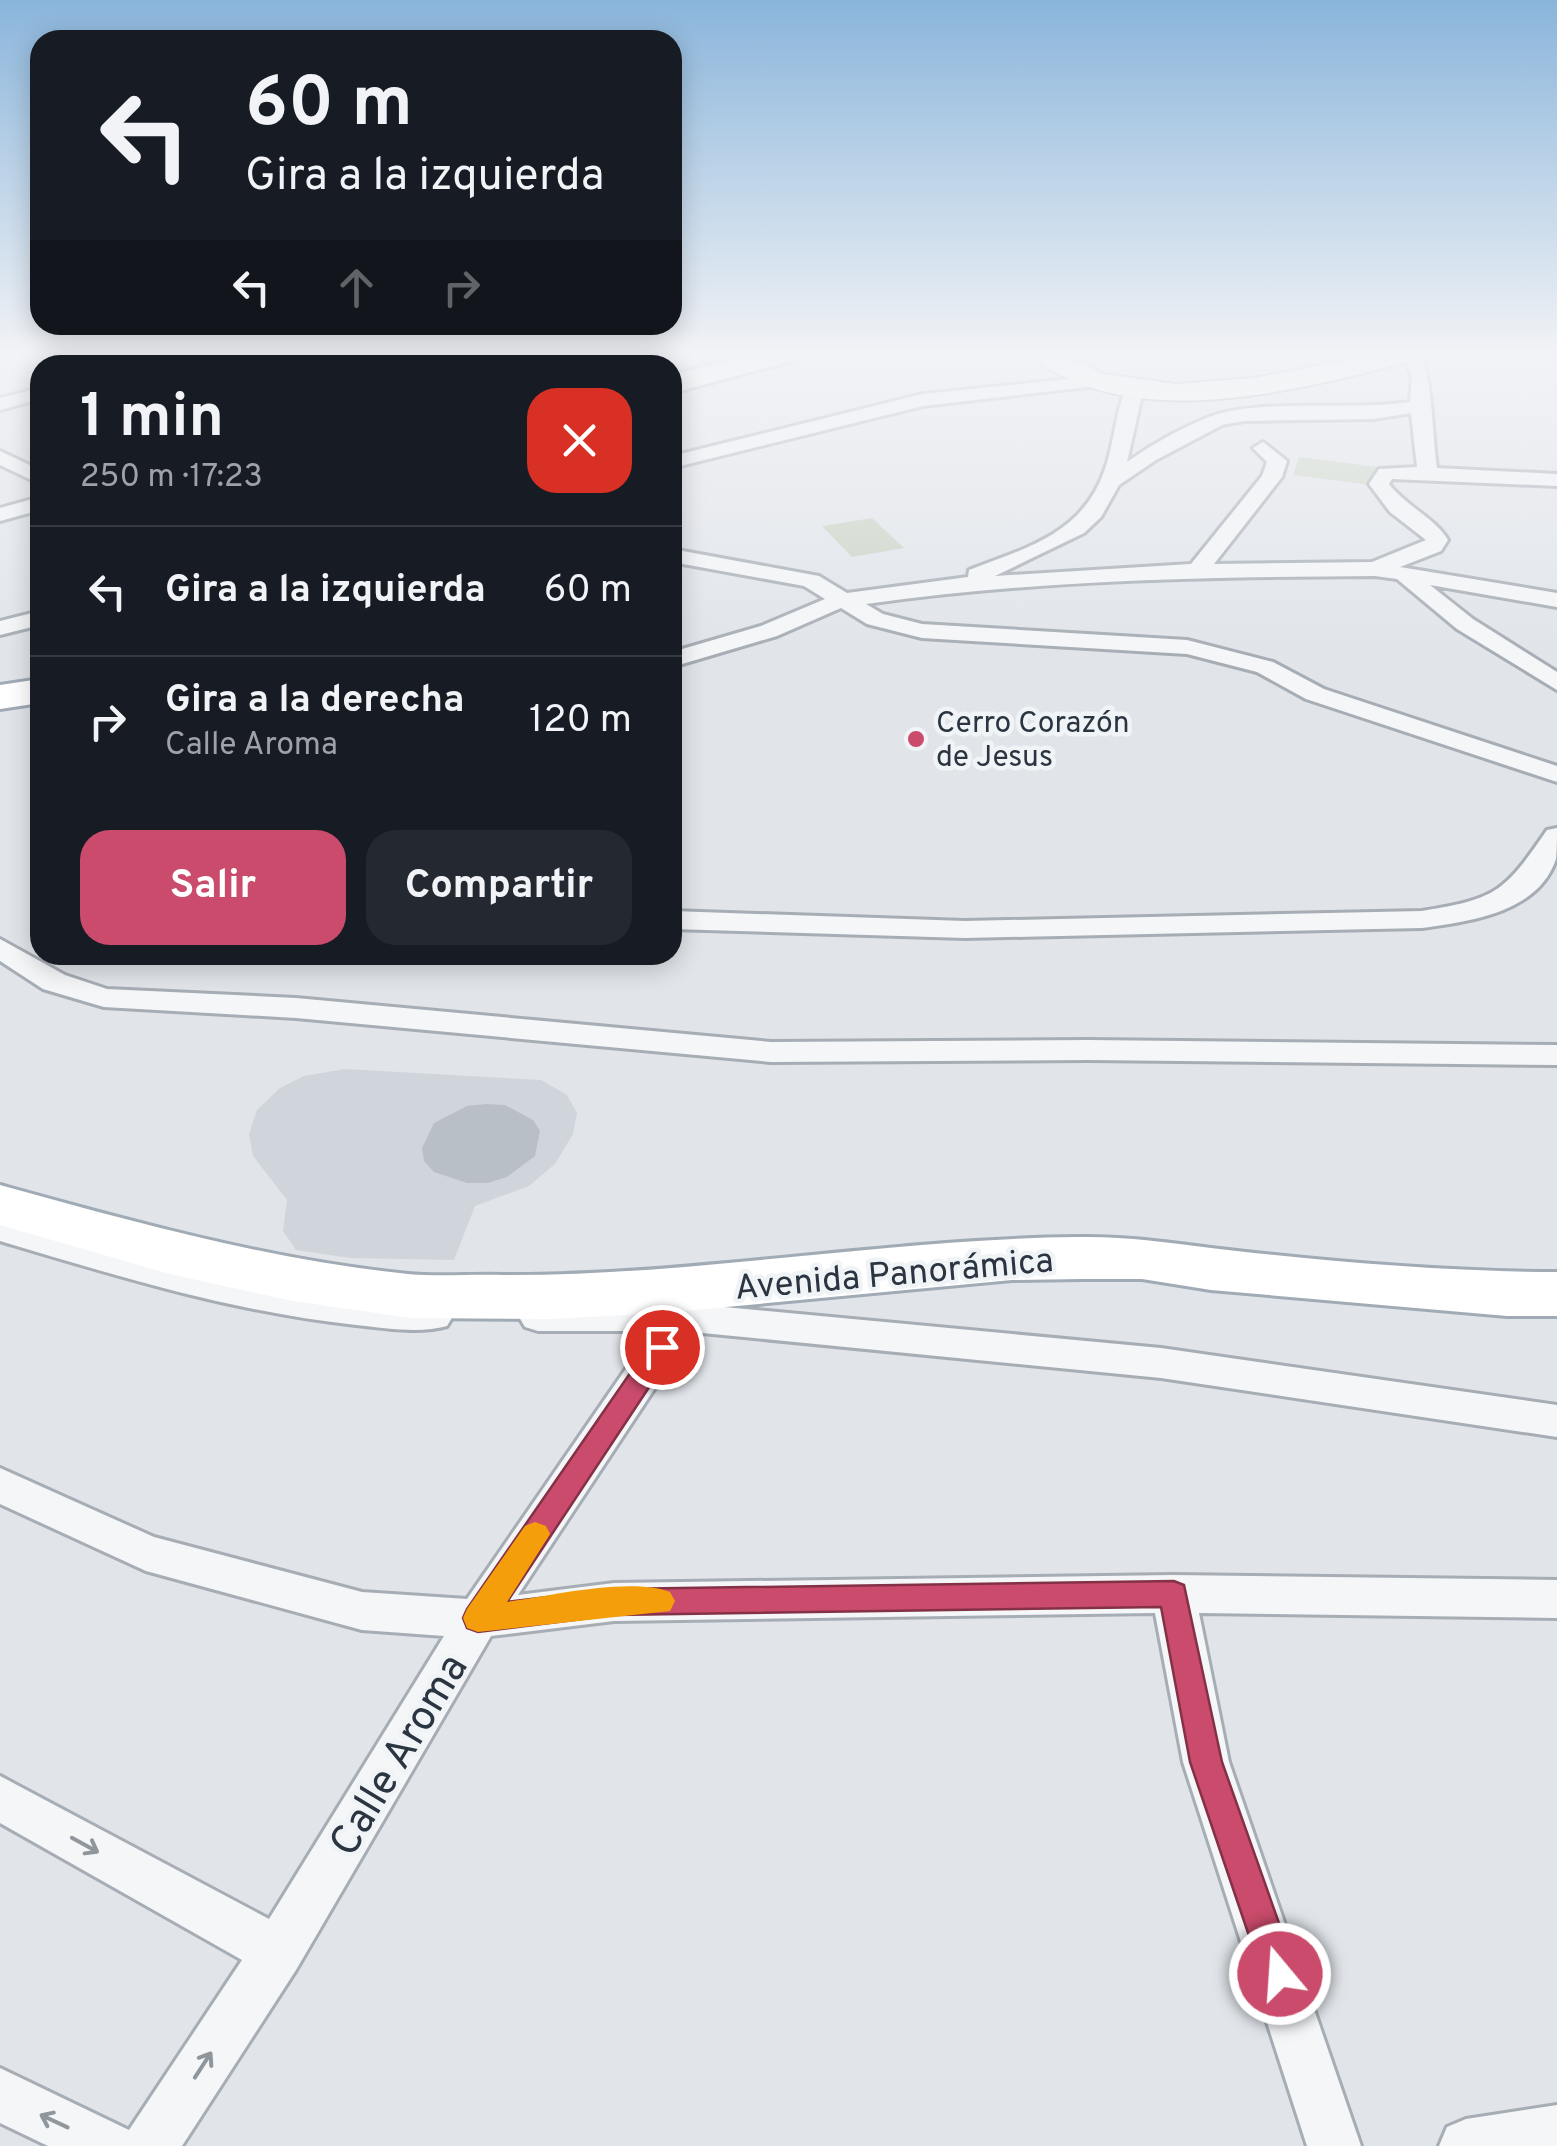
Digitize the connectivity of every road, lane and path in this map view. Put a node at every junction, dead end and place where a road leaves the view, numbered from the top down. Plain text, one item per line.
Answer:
1 (1121, 454) edge
2 (1152, 454) edge
3 (1270, 454) edge
4 (1425, 454) edge
5 (0, 457) edge
6 (30, 473) edge
7 (1428, 474) junction
8 (1115, 480) junction
9 (1557, 480) edge
10 (30, 506) edge
11 (0, 515) edge
12 (682, 557) edge
13 (1375, 569) junction
14 (1198, 570) junction
15 (1402, 574) junction
16 (950, 585) junction
17 (846, 600) junction
18 (1557, 600) edge
19 (30, 620) edge
20 (0, 628) edge
21 (682, 657) edge
22 (1557, 683) edge
23 (30, 692) edge
24 (0, 697) edge
25 (1557, 774) edge
26 (1557, 836) edge
27 (682, 921) edge
28 (0, 948) edge
29 (1557, 1055) edge
30 (8, 1223) edge
31 (1557, 1294) edge
32 (408, 1306) junction
33 (682, 1316) junction
34 (1557, 1421) edge
35 (0, 1485) edge
36 (1174, 1594) junction
37 (1557, 1599) edge
38 (478, 1618) junction
39 (0, 1798) edge
40 (278, 1952) junction
41 (0, 2095) edge
42 (1557, 2132) edge
43 (108, 2146) edge
44 (150, 2146) edge
45 (1334, 2146) edge
46 (1466, 2146) edge

1 - 8 street
2 - 8 street
3 - 14 street
4 - 7 street
5 - 6 street
7 - 9 street
7 - 13 street
8 - 16 street
10 - 11 street
12 - 17 street
13 - 14 street
13 - 15 street
14 - 16 street
15 - 18 street
15 - 22 street
16 - 17 street
17 - 21 street
17 - 25 street
19 - 20 street
23 - 24 main road
26 - 27 street
28 - 29 street
30 - 32 main road, Avenida Panorámica
31 - 32 main road, Avenida Panorámica
32 - 33 street
33 - 34 street
33 - 38 street, Calle Aroma
35 - 38 street
36 - 37 street
36 - 38 street
36 - 45 street
38 - 40 street, Calle Aroma
39 -> 40 street
44 -> 40 street, Calle Aroma
43 -> 41 street
42 - 46 street

